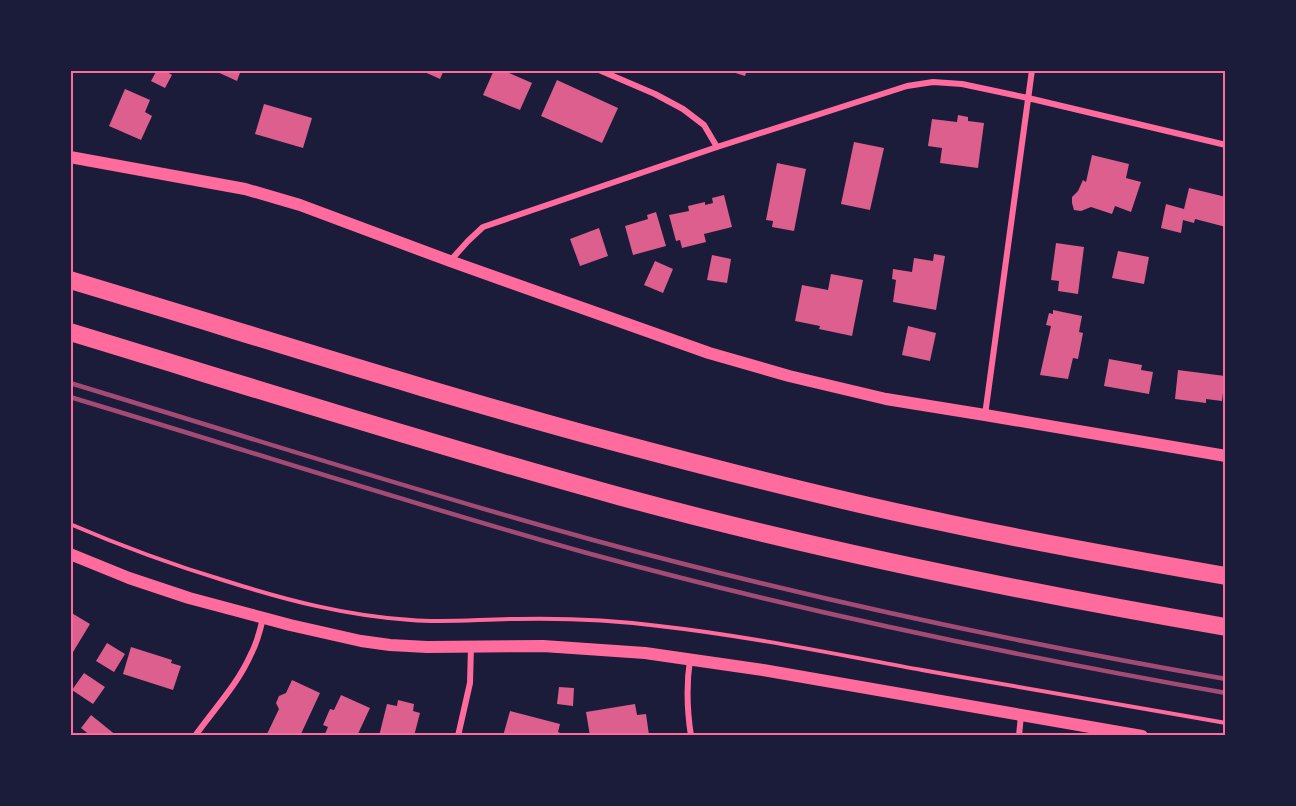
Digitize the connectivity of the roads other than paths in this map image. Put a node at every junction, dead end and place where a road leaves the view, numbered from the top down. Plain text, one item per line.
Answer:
1 (599, 70) edge
2 (1032, 70) edge
3 (1028, 98) junction
4 (1226, 145) edge
5 (717, 147) junction
6 (70, 157) edge
7 (450, 261) junction
8 (70, 280) edge
9 (70, 332) edge
10 (985, 414) junction
11 (1226, 456) edge
12 (70, 554) edge
13 (1226, 576) edge
14 (262, 618) junction
15 (1226, 627) edge
16 (471, 647) junction
17 (690, 659) junction
18 (1022, 714) junction
19 (195, 735) edge
20 (458, 735) edge
21 (691, 735) edge
22 (1019, 735) edge
23 (1142, 735) edge

1 - 5 street
2 - 3 street
3 - 4 street
3 - 5 street
3 - 10 street
5 - 7 street
6 - 7 main road
7 - 10 main road
8 - 13 highway
9 - 15 highway
10 - 11 main road
12 - 14 main road
14 - 16 main road
14 - 19 street
16 - 17 main road
16 - 20 street
17 - 18 main road
17 - 21 street
18 - 22 street
18 - 23 main road

